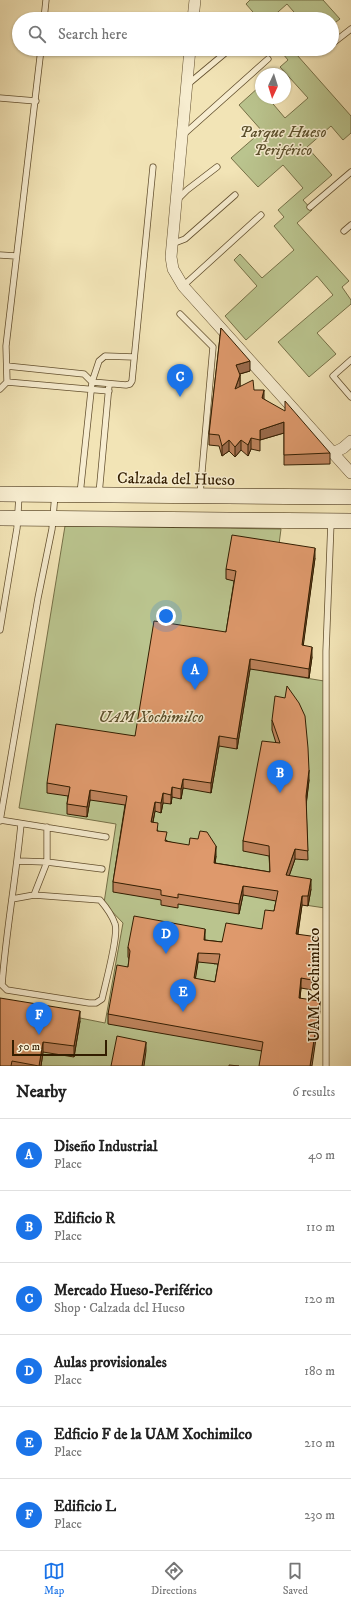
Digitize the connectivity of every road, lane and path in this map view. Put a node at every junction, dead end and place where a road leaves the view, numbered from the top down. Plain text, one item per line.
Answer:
1 (46, 0) edge
2 (195, 0) edge
3 (45, 12) edge
4 (194, 12) edge
5 (351, 29) edge
6 (339, 38) edge
7 (40, 56) edge
8 (189, 56) edge
9 (222, 56) edge
10 (268, 59) dead end
11 (187, 85) junction
12 (1, 98) edge
13 (36, 101) junction
14 (182, 136) junction
15 (153, 167) dead end
16 (217, 167) dead end
17 (351, 172) edge
18 (235, 195) dead end
19 (176, 201) junction
20 (310, 207) dead end
21 (261, 215) dead end
22 (351, 225) edge
23 (344, 232) dead end
24 (172, 244) junction
25 (0, 255) edge
26 (16, 256) junction
27 (183, 286) junction
28 (180, 314) dead end
29 (3, 355) edge
30 (134, 357) junction
31 (351, 360) edge
32 (7, 366) junction
33 (7, 382) junction
34 (92, 382) junction
35 (109, 384) junction
36 (0, 389) edge
37 (91, 390) junction
38 (109, 391) junction
39 (351, 397) edge
40 (351, 441) edge
41 (333, 453) junction
42 (351, 473) edge
43 (0, 494) edge
44 (19, 494) junction
45 (55, 494) junction
46 (80, 495) junction
47 (99, 495) junction
48 (200, 496) junction
49 (351, 497) edge
50 (0, 518) edge
51 (18, 518) junction
52 (53, 519) junction
53 (331, 520) junction
54 (351, 521) edge
55 (0, 630) edge
56 (0, 779) edge
57 (7, 780) junction
58 (0, 821) edge
59 (21, 824) junction
60 (47, 827) junction
61 (106, 837) dead end
62 (18, 861) junction
63 (47, 862) junction
64 (102, 869) dead end
65 (34, 896) junction
66 (12, 898) junction
67 (326, 1066) edge

1 - 3 lane
2 - 4 street
5 - 6 lane
7 - 13 lane
8 - 11 street
9 - 11 lane
10 - 14 lane
11 - 14 street
12 - 13 lane
13 - 26 lane
14 - 19 street
15 - 30 lane
16 - 19 lane
17 - 20 lane
18 - 24 lane
19 - 24 street
21 - 27 lane
22 - 23 lane
24 - 27 street
25 - 26 lane
26 - 29 lane
27 - 41 street
28 - 48 lane
29 - 32 lane
30 - 34 lane
30 - 35 lane
31 - 39 lane
32 - 33 lane
32 - 34 lane
33 - 36 lane
33 - 37 lane
34 - 35 lane
34 - 37 lane
35 - 38 lane
37 - 38 lane
37 - 46 lane
38 - 47 lane
40 - 41 street
41 - 42 street
43 - 44 main road, Calzada del Hueso
44 - 45 main road, Calzada del Hueso
44 - 51 lane
45 - 46 main road, Calzada del Hueso
45 - 52 lane
46 - 47 main road, Calzada del Hueso
47 - 48 main road, Calzada del Hueso
48 - 49 main road, Calzada del Hueso
50 - 51 main road
51 - 52 main road
51 - 55 lane
52 - 53 main road
52 - 57 lane
53 - 54 main road
53 - 67 lane, UAM Xochimilco
56 - 57 lane
57 - 58 lane
58 - 59 lane
59 - 60 lane
59 - 62 lane
60 - 61 lane
60 - 63 lane
62 - 63 lane
62 - 66 lane
63 - 64 lane
63 - 65 lane
65 - 66 lane
65 - 66 lane

